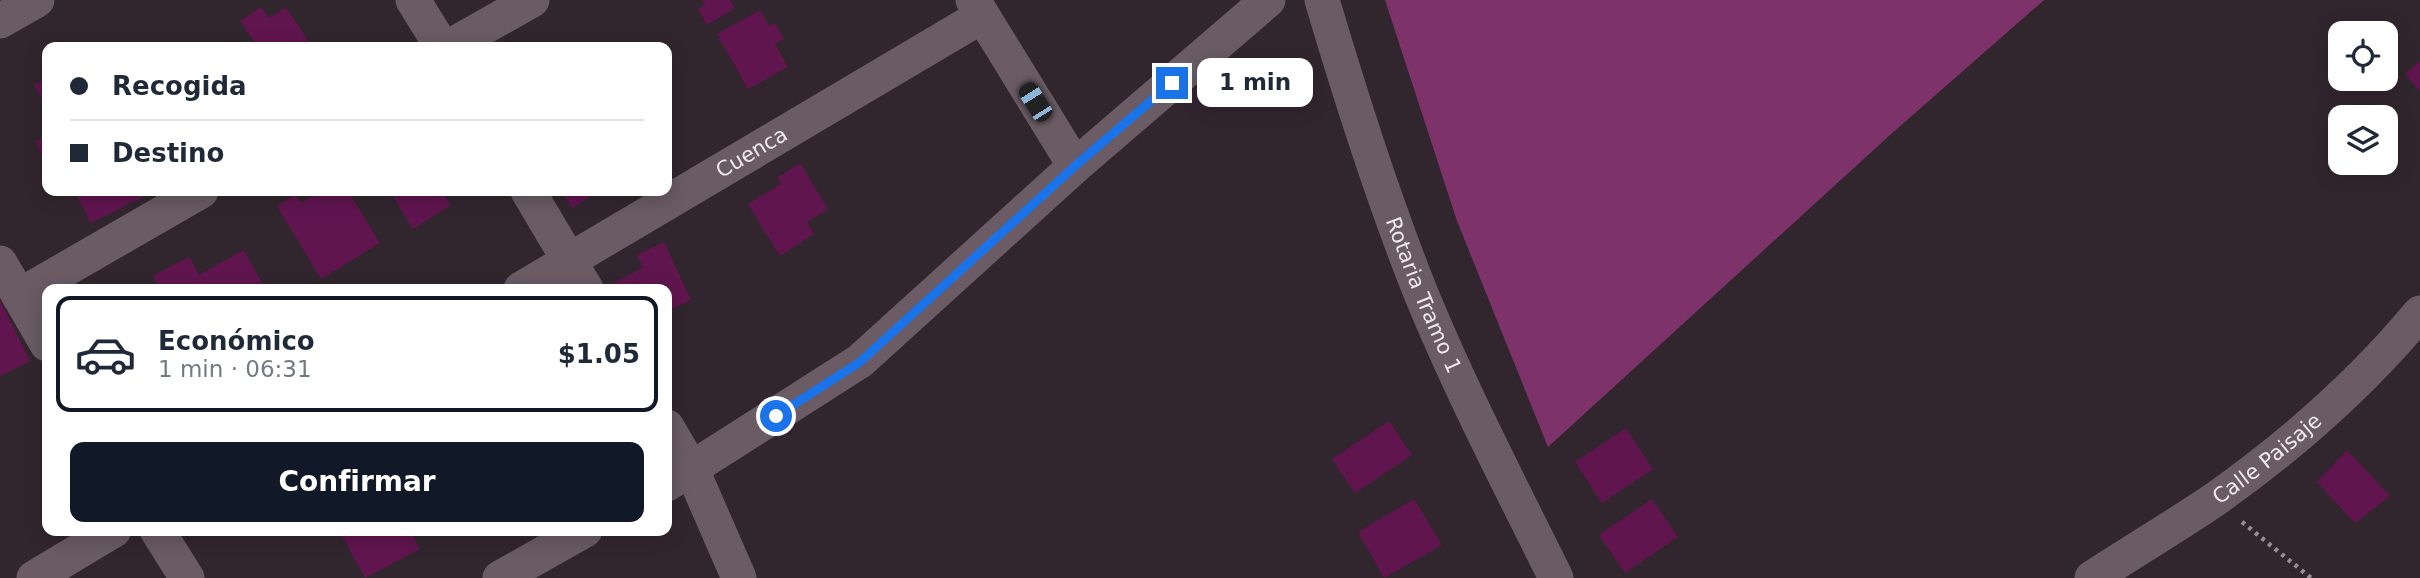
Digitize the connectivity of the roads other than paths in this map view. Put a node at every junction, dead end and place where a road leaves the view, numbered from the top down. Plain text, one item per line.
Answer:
1 (37, 0) edge
2 (413, 0) edge
3 (532, 0) edge
4 (1268, 0) edge
5 (1322, 0) edge
6 (978, 8) edge
7 (0, 21) edge
8 (439, 42) edge
9 (458, 42) edge
10 (1075, 166) junction
11 (192, 196) edge
12 (530, 196) edge
13 (0, 263) edge
14 (577, 275) edge
15 (541, 284) edge
16 (19, 296) junction
17 (2420, 313) edge
18 (42, 335) edge
19 (672, 447) edge
20 (679, 477) edge
21 (104, 536) edge
22 (161, 536) edge
23 (574, 536) edge
24 (34, 578) edge
25 (187, 578) edge
26 (500, 578) edge
27 (739, 578) edge
28 (1556, 578) edge
29 (2092, 578) edge

1 - 7 street
2 - 8 street
3 - 9 street
4 - 10 street
5 - 28 street, Rotaria Tramo 1
6 - 10 street
6 - 14 street, Cuenca
10 - 20 street
11 - 16 street
12 - 14 street
13 - 16 street
14 - 15 street, Cuenca
16 - 18 street
17 - 29 street, Calle Paisaje
19 - 20 street
20 - 27 street
21 - 24 street
22 - 25 street
23 - 26 street

